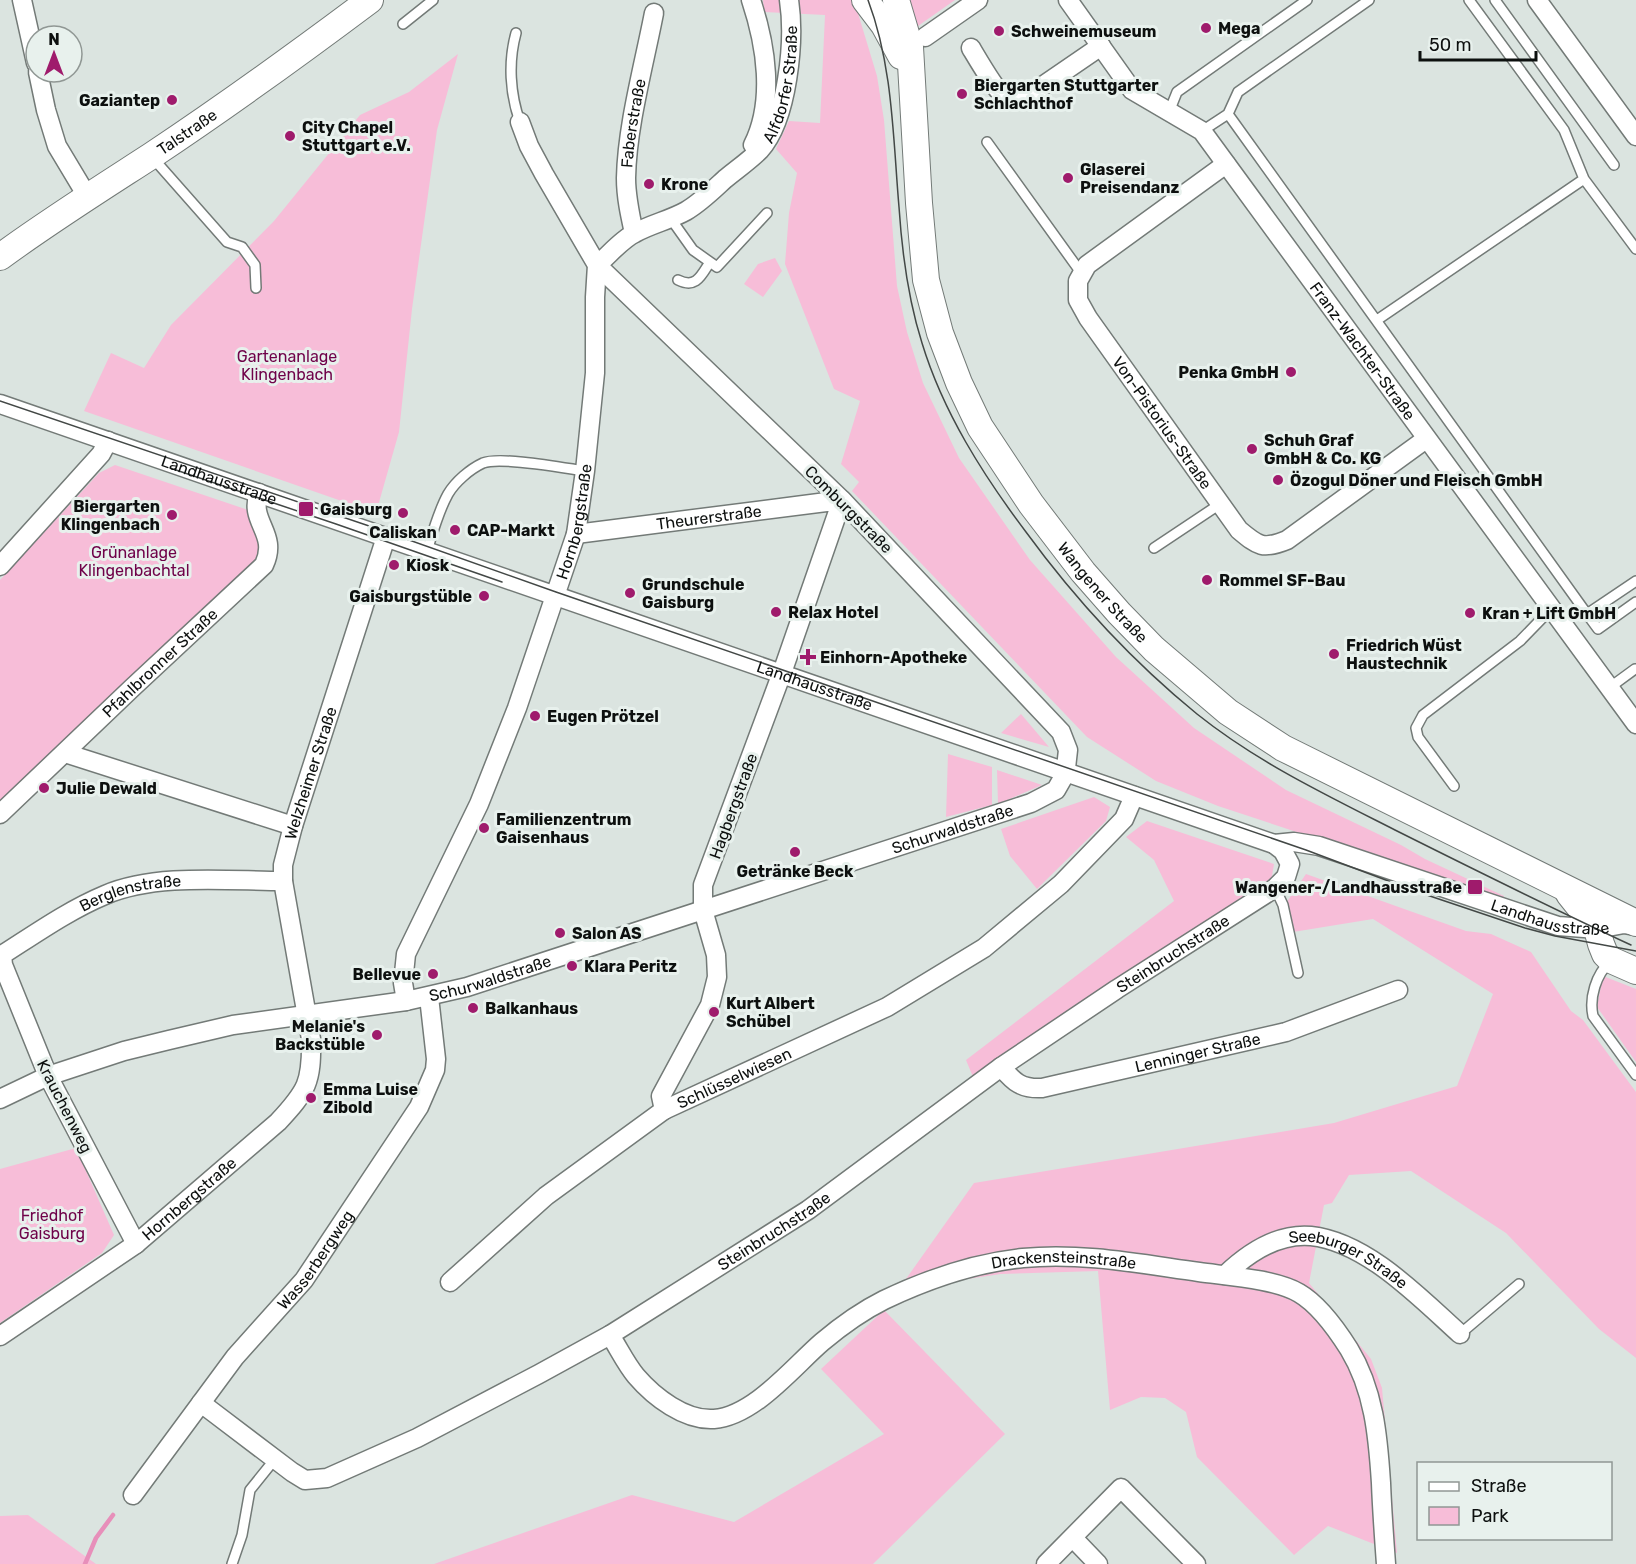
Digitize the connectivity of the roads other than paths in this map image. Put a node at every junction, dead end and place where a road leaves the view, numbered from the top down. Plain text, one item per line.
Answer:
1 (22, 0) edge
2 (370, 0) edge
3 (433, 0) edge
4 (751, 0) edge
5 (789, 0) edge
6 (865, 0) edge
7 (896, 0) edge
8 (978, 0) edge
9 (1068, 0) edge
10 (1307, 0) edge
11 (1369, 0) edge
12 (1469, 0) edge
13 (1495, 0) edge
14 (1542, 2) edge
15 (654, 13) dead end
16 (27, 24) edge
17 (403, 24) dead end
18 (516, 33) dead end
19 (925, 37) dead end
20 (1101, 46) junction
21 (971, 48) dead end
22 (41, 84) edge
23 (913, 93) junction
24 (1169, 112) junction
25 (1228, 114) junction
26 (520, 122) joint
27 (1202, 131) junction
28 (1636, 136) edge
29 (987, 142) dead end
30 (151, 156) junction
31 (746, 160) junction
32 (1226, 164) junction
33 (1614, 165) dead end
34 (1584, 179) junction
35 (87, 196) junction
36 (767, 213) dead end
37 (671, 219) junction
38 (634, 233) junction
39 (1636, 249) edge
40 (0, 257) edge
41 (710, 262) junction
42 (597, 265) junction
43 (1082, 273) junction
44 (678, 280) dead end
45 (256, 288) dead end
46 (1377, 320) junction
47 (0, 404) edge
48 (1426, 439) junction
49 (108, 441) junction
50 (585, 471) junction
51 (259, 493) junction
52 (842, 500) junction
53 (1220, 504) junction
54 (576, 534) junction
55 (386, 537) junction
56 (1154, 548) dead end
57 (426, 551) junction
58 (0, 566) edge
59 (1636, 581) edge
60 (555, 596) junction
61 (1636, 602) edge
62 (1551, 609) junction
63 (1587, 614) junction
64 (1635, 669) edge
65 (782, 673) junction
66 (1609, 688) junction
67 (1636, 724) edge
68 (65, 753) junction
69 (1065, 773) junction
70 (1454, 786) dead end
71 (1134, 796) junction
72 (0, 814) edge
73 (292, 826) junction
74 (1274, 844) junction
75 (283, 881) junction
76 (1563, 887) junction
77 (1275, 888) junction
78 (703, 910) junction
79 (1636, 924) edge
80 (1597, 929) junction
81 (1611, 960) junction
82 (3, 965) joint
83 (1636, 971) edge
84 (1298, 973) dead end
85 (1398, 990) dead end
86 (429, 997) junction
87 (406, 1000) junction
88 (306, 1016) junction
89 (1001, 1066) junction
90 (1636, 1075) edge
91 (48, 1076) junction
92 (0, 1099) edge
93 (664, 1110) junction
94 (136, 1244) junction
95 (1225, 1275) junction
96 (450, 1282) dead end
97 (1519, 1284) dead end
98 (1460, 1334) joint
99 (610, 1335) junction
100 (0, 1336) edge
101 (201, 1403) junction
102 (275, 1459) junction
103 (133, 1495) dead end
104 (1073, 1538) junction
105 (232, 1564) edge
106 (1046, 1564) edge
107 (1098, 1564) edge
108 (1197, 1564) edge
109 (1386, 1564) edge

1 - 16 street
2 - 30 street, Talstraße
3 - 17 lane
4 - 31 street, Alfdorfer Straße
5 - 31 street, Alfdorfer Straße
6 - 23 street, Wangener Straße
7 - 23 street, Wangener Straße
8 - 19 street
9 - 20 street, Franz-Wachter-Straße
10 - 24 lane
11 - 25 lane
12 - 34 lane
13 - 33 lane
14 - 28 street
15 - 38 street, Faberstraße
18 - 26 lane
20 - 21 street
20 - 24 street, Franz-Wachter-Straße
22 - 35 street
23 - 76 street, Wangener Straße
24 - 27 street, Franz-Wachter-Straße
25 - 27 lane
25 - 46 lane
26 - 42 street
27 - 32 street, Franz-Wachter-Straße
29 - 43 lane
30 - 35 street, Talstraße
30 - 45 lane
31 - 37 street, Alfdorfer Straße
32 - 43 street
32 - 48 street, Franz-Wachter-Straße
34 - 39 lane
34 - 46 lane
35 - 40 street, Talstraße
36 - 41 lane
37 - 38 street, Alfdorfer Straße
37 - 41 lane
38 - 42 street, Alfdorfer Straße
41 - 44 lane
42 - 50 street, Hornbergstraße
42 - 52 street, Comburgstraße
43 - 53 street, Von-Pistorius-Straße
46 - 63 lane
47 - 49 street, Landhausstraße
48 - 53 street, Von-Pistorius-Straße
48 - 62 street, Franz-Wachter-Straße
49 - 51 street, Landhausstraße
49 - 58 street
50 - 54 street, Hornbergstraße
50 - 57 lane
51 - 55 street, Landhausstraße
51 - 68 street, Pfahlbronner Straße
52 - 54 street, Theurerstraße
52 - 65 street, Hagbergstraße
52 - 69 street, Comburgstraße
53 - 56 lane
54 - 60 street, Hornbergstraße
55 - 57 street, Landhausstraße
55 - 73 street, Welzheimer Straße
57 - 60 street, Landhausstraße
59 - 63 lane
60 - 65 street, Landhausstraße
60 - 87 street, Hornbergstraße
61 - 63 lane
62 - 66 street, Franz-Wachter-Straße
62 - 70 lane
64 - 66 lane
65 - 69 street, Landhausstraße
65 - 78 street, Hagbergstraße
66 - 67 street, Franz-Wachter-Straße
68 - 72 street, Pfahlbronner Straße
68 - 73 street
69 - 71 street, Landhausstraße
69 - 78 street, Schurwaldstraße
71 - 74 street, Landhausstraße
71 - 93 street, Schlüsselwiesen
73 - 75 street, Welzheimer Straße
74 - 77 street, Steinbruchstraße
74 - 80 street, Landhausstraße
75 - 82 street, Berglenstraße
75 - 88 street, Welzheimer Straße
76 - 79 street, Wangener Straße
76 - 80 street, Wangener Straße
77 - 84 lane
77 - 89 street, Steinbruchstraße
78 - 86 street, Schurwaldstraße
78 - 93 street, Hagbergstraße
79 - 80 street, Landhausstraße
80 - 81 street, Wangener Straße
81 - 83 street
81 - 90 lane
82 - 91 street, Krauchenweg
85 - 89 street, Lenninger Straße
86 - 87 street, Schurwaldstraße
86 - 101 street, Wasserbergweg
87 - 88 street, Schurwaldstraße
88 - 91 street, Schurwaldstraße
88 - 94 street, Hornbergstraße
89 - 99 street, Steinbruchstraße
91 - 92 street, Schurwaldstraße
91 - 94 street, Krauchenweg
93 - 96 street, Schlüsselwiesen
94 - 100 street, Hornbergstraße
95 - 98 street, Seeburger Straße
95 - 99 street, Drackensteinstraße
95 - 109 street, Drackensteinstraße
97 - 98 lane
99 - 102 street, Steinbruchstraße
101 - 102 street, Steinbruchstraße
101 - 103 street, Wasserbergweg
102 - 105 lane
104 - 106 street
104 - 107 street
104 - 108 street

